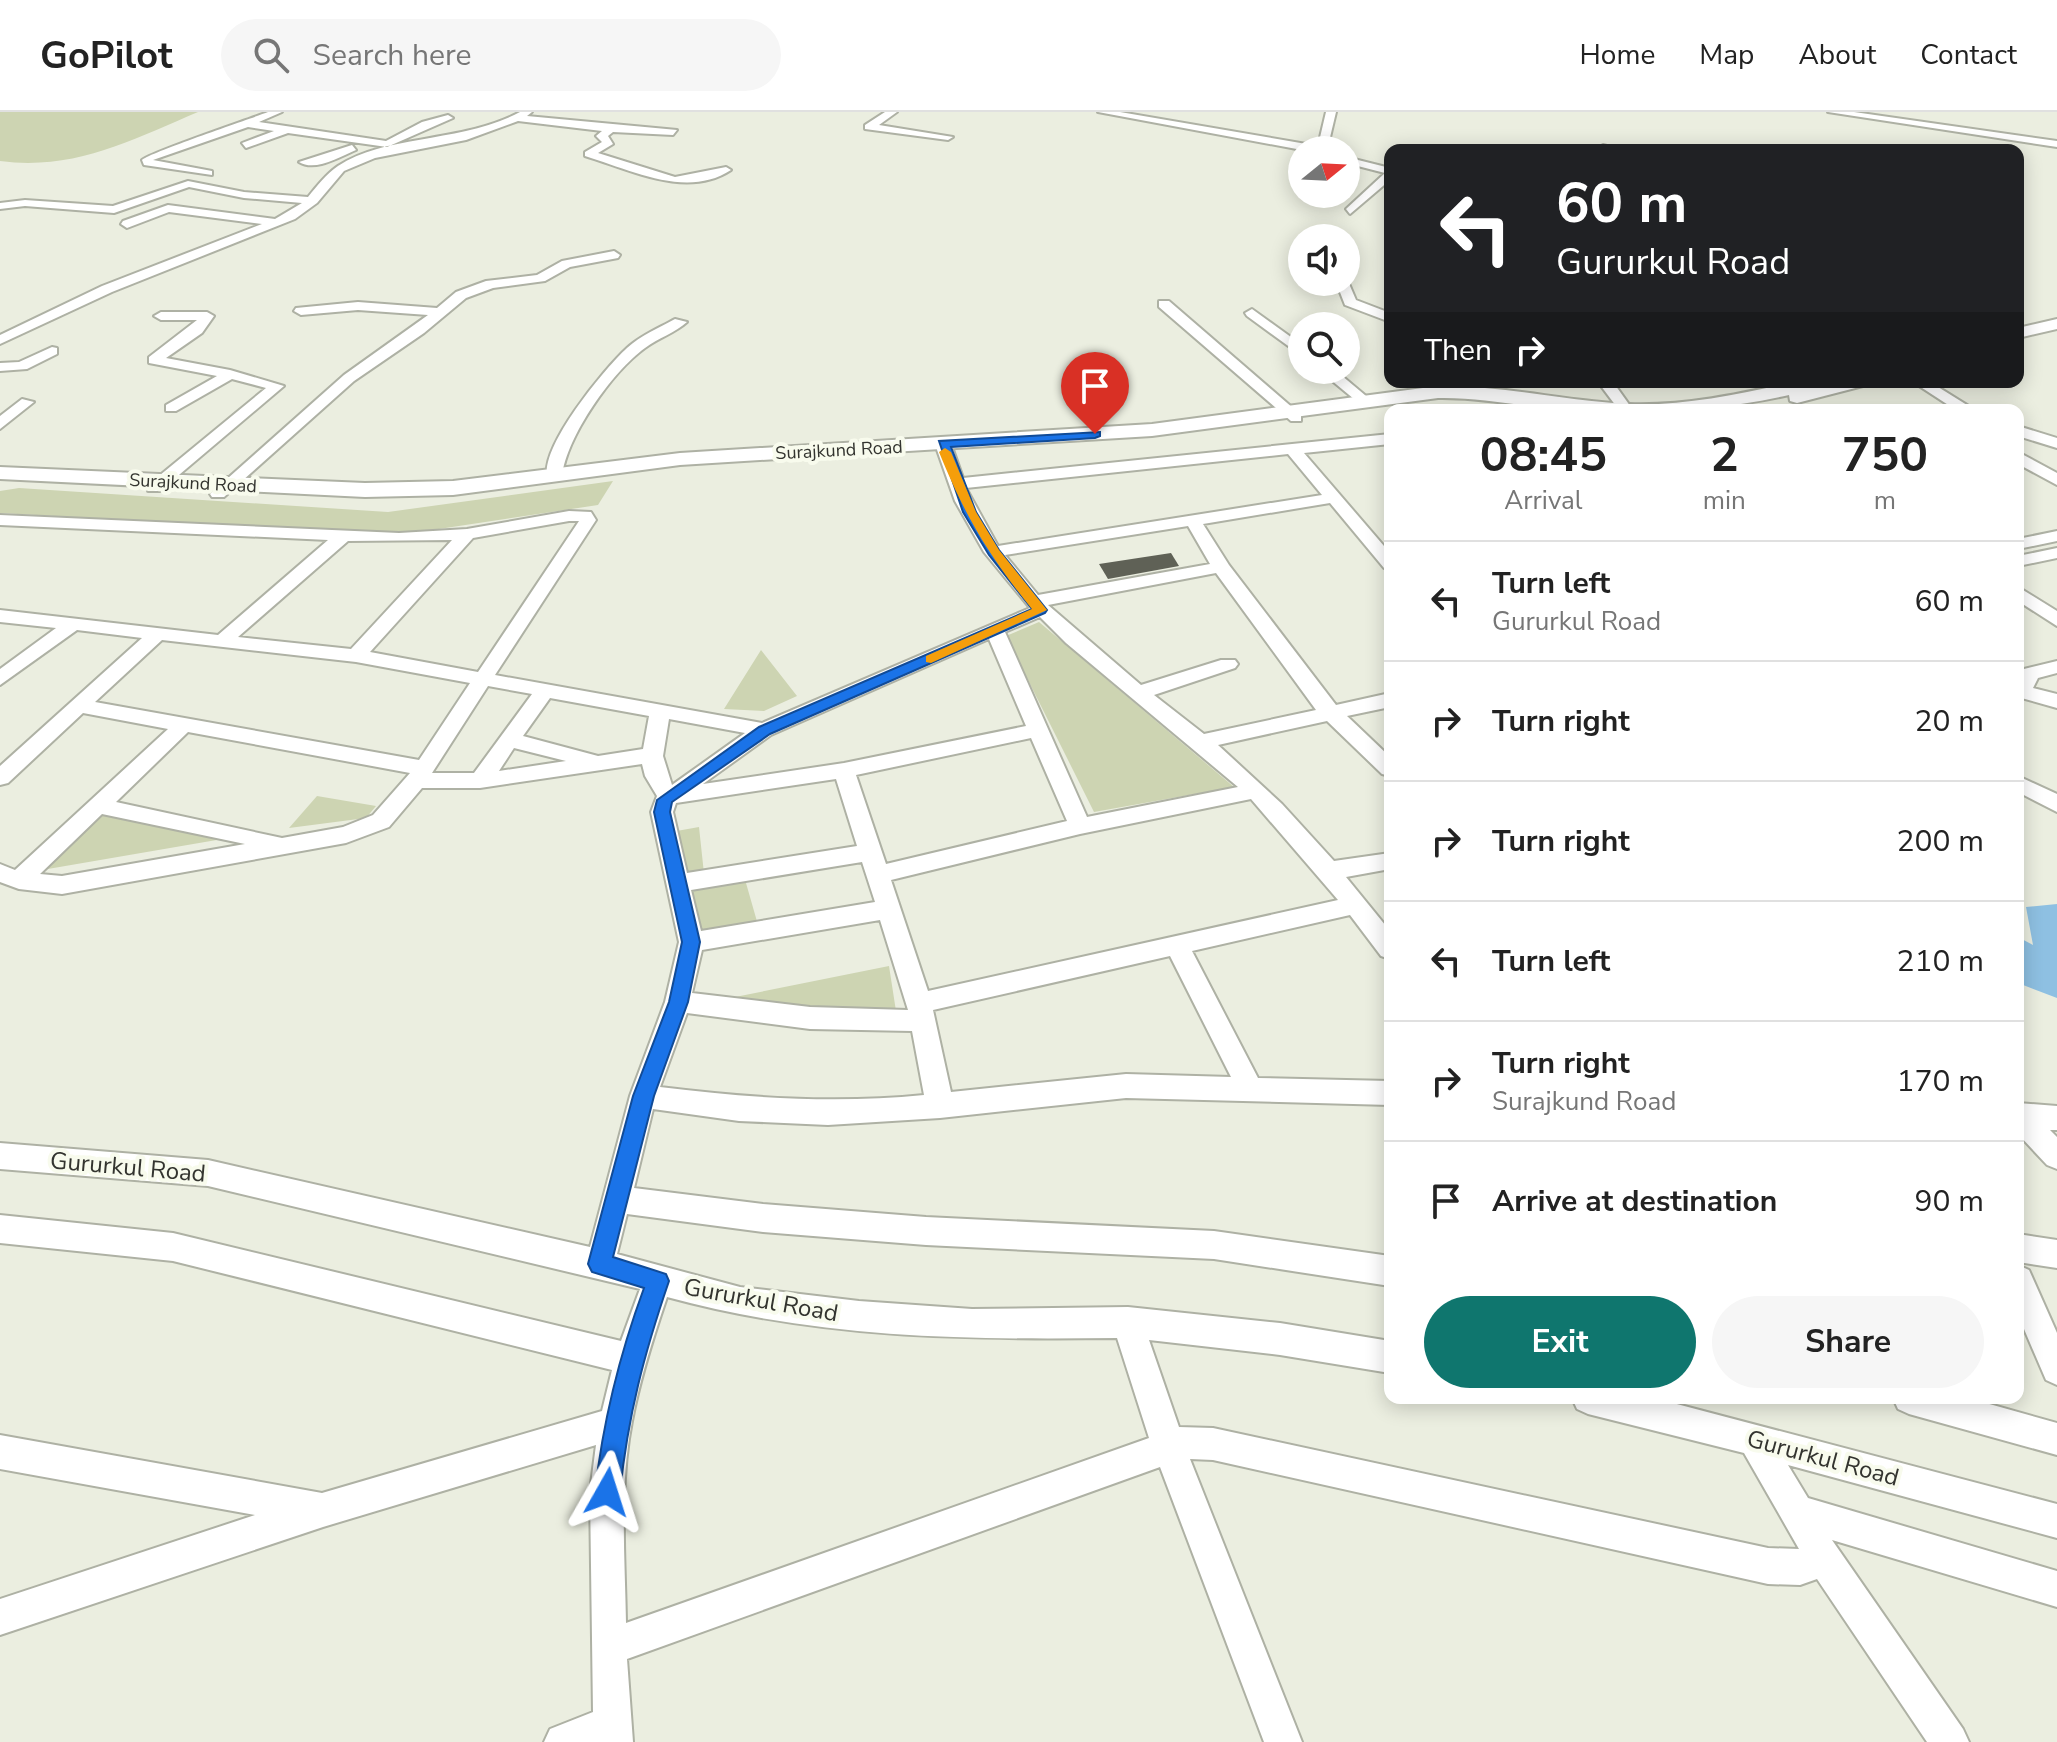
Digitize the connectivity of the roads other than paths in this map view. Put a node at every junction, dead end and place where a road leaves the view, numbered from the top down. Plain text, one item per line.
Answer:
1 (892, 112) edge
2 (1103, 112) edge
3 (1331, 112) edge
4 (1833, 112) edge
5 (276, 113) edge
6 (290, 115) dead end
7 (522, 115) edge
8 (1883, 116) edge
9 (448, 118) dead end
10 (248, 123) junction
11 (612, 129) junction
12 (285, 130) junction
13 (673, 132) dead end
14 (177, 133) dead end
15 (1325, 136) edge
16 (948, 137) dead end
17 (208, 139) junction
18 (365, 142) junction
19 (1288, 144) edge
20 (2057, 144) edge
21 (246, 145) dead end
22 (335, 156) junction
23 (360, 160) junction
24 (304, 162) dead end
25 (1360, 164) edge
26 (726, 170) dead end
27 (1384, 170) edge
28 (225, 176) dead end
29 (1384, 178) edge
30 (272, 184) dead end
31 (316, 196) junction
32 (0, 206) edge
33 (1350, 211) dead end
34 (278, 223) junction
35 (127, 224) dead end
36 (614, 255) dead end
37 (1348, 296) edge
38 (1164, 304) dead end
39 (104, 308) dead end
40 (62, 309) junction
41 (301, 311) dead end
42 (437, 312) junction
43 (1252, 313) dead end
44 (161, 316) dead end
45 (1384, 316) edge
46 (680, 322) dead end
47 (2057, 324) edge
48 (2024, 332) edge
49 (2057, 332) edge
50 (0, 340) edge
51 (2024, 340) edge
52 (1288, 341) edge
53 (52, 351) dead end
54 (0, 367) edge
55 (230, 374) junction
56 (1344, 384) edge
57 (1438, 388) edge
58 (1464, 388) edge
59 (1610, 388) edge
60 (1791, 388) edge
61 (1832, 388) edge
62 (1919, 388) edge
63 (1930, 388) edge
64 (1365, 401) junction
65 (27, 402) dead end
66 (1400, 404) edge
67 (1521, 404) edge
68 (1588, 404) edge
69 (1622, 404) edge
70 (1701, 404) edge
71 (1760, 404) edge
72 (1945, 404) edge
73 (1957, 404) edge
74 (1384, 406) edge
75 (171, 408) dead end
76 (1294, 415) junction
77 (0, 424) edge
78 (2024, 433) edge
79 (1384, 440) edge
80 (2057, 443) edge
81 (2024, 445) edge
82 (944, 447) junction
83 (1293, 450) junction
84 (2024, 452) edge
85 (2024, 461) edge
86 (2057, 464) edge
87 (2057, 471) edge
88 (554, 476) junction
89 (0, 478) edge
90 (2057, 480) edge
91 (158, 484) junction
92 (956, 484) junction
93 (222, 490) junction
94 (1332, 498) junction
95 (1192, 519) junction
96 (0, 520) edge
97 (467, 534) junction
98 (2057, 536) edge
99 (341, 538) junction
100 (2024, 543) edge
101 (993, 552) junction
102 (2057, 553) edge
103 (1384, 557) edge
104 (2024, 560) edge
105 (1221, 567) junction
106 (2024, 596) edge
107 (1036, 606) junction
108 (0, 616) edge
109 (2057, 620) edge
110 (75, 623) junction
111 (995, 631) junction
112 (159, 633) junction
113 (223, 640) junction
114 (356, 656) junction
115 (1228, 664) dead end
116 (2057, 667) edge
117 (0, 679) edge
118 (483, 679) junction
119 (2024, 684) edge
120 (544, 692) junction
121 (2024, 692) edge
122 (1137, 693) junction
123 (1384, 701) edge
124 (2057, 701) edge
125 (79, 706) junction
126 (660, 713) junction
127 (1329, 713) junction
128 (183, 726) junction
129 (764, 730) junction
130 (1039, 730) junction
131 (509, 740) junction
132 (1201, 742) junction
133 (651, 755) junction
134 (599, 761) junction
135 (1384, 763) edge
136 (844, 770) junction
137 (420, 774) junction
138 (0, 778) edge
139 (480, 781) junction
140 (2024, 786) edge
141 (1256, 791) junction
142 (668, 795) junction
143 (2057, 804) edge
144 (99, 806) junction
145 (1080, 826) junction
146 (284, 845) junction
147 (1384, 862) edge
148 (873, 863) junction
149 (1328, 871) junction
150 (10, 877) edge
151 (676, 884) junction
152 (1355, 905) junction
153 (889, 909) junction
154 (1384, 941) edge
155 (691, 942) junction
156 (1176, 944) junction
157 (678, 1002) junction
158 (921, 1012) junction
159 (1251, 1090) junction
160 (1384, 1093) edge
161 (643, 1096) junction
162 (940, 1106) junction
163 (2024, 1115) edge
164 (2057, 1118) edge
165 (2024, 1121) edge
166 (0, 1156) edge
167 (2057, 1156) edge
168 (615, 1199) junction
169 (0, 1229) edge
170 (2024, 1249) edge
171 (2057, 1254) edge
172 (600, 1264) junction
173 (1384, 1270) edge
174 (658, 1281) junction
175 (2024, 1294) edge
176 (1128, 1322) junction
177 (1384, 1356) edge
178 (630, 1359) junction
179 (2057, 1369) edge
180 (1612, 1404) edge
181 (1931, 1404) edge
182 (615, 1423) junction
183 (1754, 1439) junction
184 (2057, 1439) edge
185 (1168, 1445) junction
186 (0, 1452) edge
187 (323, 1510) junction
188 (1796, 1512) junction
189 (2057, 1521) edge
190 (1824, 1559) junction
191 (2057, 1589) edge
192 (0, 1617) edge
193 (608, 1648) junction
194 (613, 1732) edge
195 (563, 1742) edge
196 (1283, 1742) edge
197 (1950, 1742) edge

1 - 16 street
2 - 19 street
3 - 15 street
4 - 8 street
5 - 6 street
5 - 10 street
7 - 11 street
7 - 23 street
8 - 20 street
9 - 18 street
10 - 12 street
10 - 17 street
11 - 13 street
11 - 26 street
12 - 18 street
12 - 21 street
14 - 17 street
17 - 28 street
18 - 22 street
22 - 23 street
22 - 24 street
23 - 31 street
25 - 27 street
29 - 33 street
30 - 31 street
31 - 32 street
31 - 34 street
34 - 35 street
34 - 40 street
36 - 42 street
37 - 45 street
38 - 76 street
39 - 40 street
40 - 50 street
41 - 42 street
42 - 93 street
43 - 52 street
44 - 55 street
46 - 88 street
47 - 48 main road
49 - 51 main road
53 - 54 street
55 - 75 street
55 - 91 street
56 - 64 street
57 - 64 main road, Surajkund Road
58 - 68 main road, Surajkund Road
59 - 69 street
60 - 70 main road, Surajkund Road
61 - 71 main road
62 - 72 street
63 - 73 street
64 - 76 main road, Surajkund Road
65 - 77 street
66 - 67 main road, Surajkund Road
74 - 76 main road, Surajkund Road
76 - 82 main road, Surajkund Road
78 - 80 street
79 - 83 street
81 - 86 street
82 - 88 main road, Surajkund Road
82 - 92 street
82 - 93 main road, Surajkund Road
83 - 92 street
83 - 94 street
84 - 87 street
85 - 90 street
88 - 93 main road, Surajkund Road
89 - 91 main road, Surajkund Road
89 - 91 main road, Surajkund Road
91 - 93 main road, Surajkund Road
92 - 101 street
94 - 95 street
94 - 103 street
95 - 101 street
95 - 105 street
96 - 99 street
97 - 99 street
97 - 114 street
97 - 118 street
98 - 100 street
99 - 113 street
101 - 107 street
102 - 104 street
105 - 107 street
105 - 127 street
106 - 109 street
107 - 111 street
107 - 122 street
108 - 110 street
110 - 112 street
110 - 117 street
111 - 129 street
111 - 130 street
112 - 113 street
112 - 125 street
113 - 114 street
114 - 118 street
115 - 122 street
116 - 119 street
118 - 120 street
118 - 137 street
120 - 126 street
120 - 131 street
121 - 124 street
122 - 132 street
123 - 127 street
125 - 128 street
125 - 138 street
126 - 129 street
126 - 133 street
127 - 132 street
127 - 135 street
128 - 137 street
128 - 144 street
129 - 142 street
130 - 136 street
130 - 145 street
131 - 134 street
131 - 139 street
132 - 141 street
133 - 134 street
133 - 142 street
134 - 139 street
136 - 142 street
136 - 148 street
137 - 139 street
137 - 146 street
140 - 143 street
141 - 145 street
141 - 149 street
142 - 151 street
144 - 146 street
144 - 150 street
145 - 148 street
146 - 150 street
147 - 149 street
148 - 151 street
148 - 153 street
149 - 152 street
151 - 155 street
152 - 154 street
152 - 156 street
153 - 155 street
153 - 158 street
155 - 157 street
156 - 158 street
156 - 159 street
157 - 158 street
157 - 161 street
158 - 162 street
159 - 160 street
159 - 162 street
161 - 162 street
161 - 168 street
163 - 164 street
165 - 167 street
166 - 172 street, Gururkul Road
168 - 172 street
168 - 173 street
169 - 178 street
170 - 171 street
172 - 174 street, Gururkul Road
174 - 176 street, Gururkul Road
174 - 178 street
175 - 179 street
176 - 177 street, Gururkul Road
176 - 185 street
178 - 182 street
180 - 183 street, Gururkul Road
181 - 184 street
182 - 187 street
182 - 193 street
183 - 188 street
183 - 189 street, Gururkul Road
185 - 190 street
185 - 193 street
185 - 196 street
186 - 187 street
187 - 192 street
188 - 190 street
188 - 191 street
190 - 197 street
193 - 194 street
194 - 195 street

